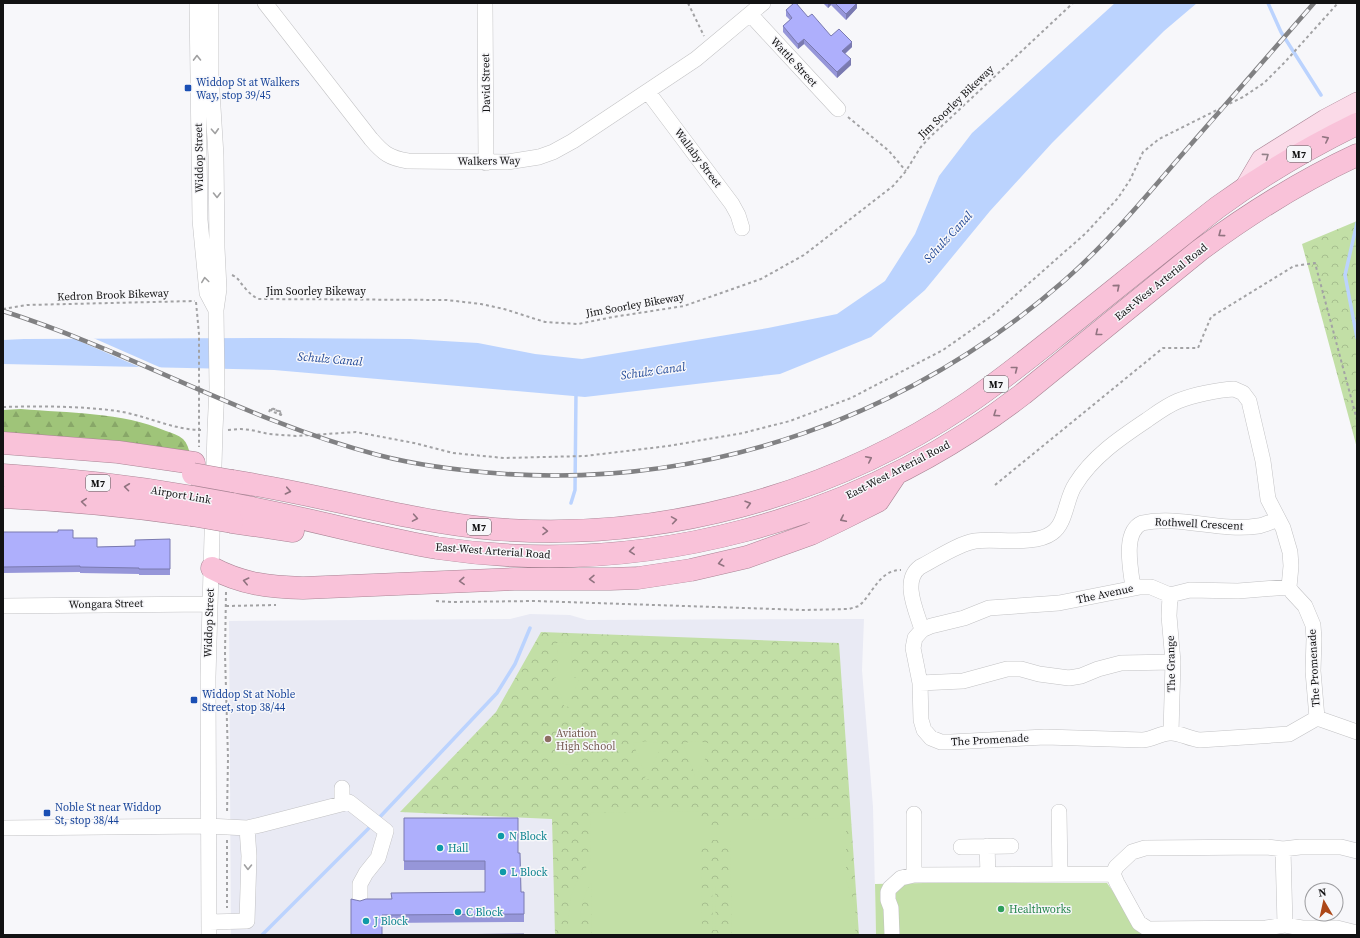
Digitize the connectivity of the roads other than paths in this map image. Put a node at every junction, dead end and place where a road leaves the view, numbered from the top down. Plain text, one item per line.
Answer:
1 (197, 3) edge
2 (211, 3) edge
3 (264, 3) edge
4 (485, 3) edge
5 (763, 3) edge
6 (750, 14) junction
7 (648, 92) junction
8 (1357, 102) edge
9 (838, 109) road end
10 (1357, 124) edge
11 (1357, 155) edge
12 (486, 163) junction
13 (1244, 188) junction
14 (742, 228) dead end
15 (216, 310) junction
16 (3, 443) edge
17 (3, 457) edge
18 (193, 469) junction
19 (897, 473) junction
20 (3, 475) edge
21 (3, 497) edge
22 (193, 506) junction
23 (1278, 519) junction
24 (356, 531) joint
25 (212, 568) junction
26 (1289, 587) junction
27 (1133, 588) junction
28 (1170, 595) junction
29 (209, 604) junction
30 (3, 606) edge
31 (922, 630) junction
32 (1173, 662) junction
33 (920, 684) junction
34 (1317, 718) junction
35 (1171, 732) junction
36 (1357, 732) edge
37 (342, 788) dead end
38 (342, 804) junction
39 (1059, 812) dead end
40 (914, 814) dead end
41 (208, 826) junction
42 (3, 828) edge
43 (247, 828) junction
44 (987, 846) junction
45 (1011, 846) dead end
46 (961, 847) dead end
47 (1283, 849) junction
48 (1357, 851) edge
49 (988, 874) junction
50 (1060, 874) junction
51 (1113, 874) junction
52 (914, 875) junction
53 (360, 901) edge
54 (1284, 925) junction
55 (209, 928) edge
56 (1266, 932) edge
57 (1357, 933) edge
58 (892, 935) edge

15 -> 1 street, Widdop Street
2 -> 15 street, Widdop Street
3 - 12 street, Walkers Way
4 - 12 street, David Street
5 - 6 street, Walkers Way
6 - 7 street, Walkers Way
6 - 9 street, Wattle Street
7 - 12 street, Walkers Way
7 - 14 street, Wallaby Street
13 -> 8 main road, East-West Arterial Road
13 -> 10 highway, East-West Arterial Road / M7
11 -> 19 highway, East-West Arterial Road / M7
18 -> 13 highway, East-West Arterial Road / M7
15 - 25 street, Widdop Street
16 - 18 highway
17 - 18 highway, Airport Link / M7
19 -> 24 highway, East-West Arterial Road / M7
19 -> 25 highway
22 -> 20 highway, Airport Link / M7
22 -> 21 highway
22 - 24 highway, Airport Link / M7, bridge
23 - 26 street
23 - 27 street, Rothwell Crescent
23 - 31 street
25 - 29 street, Widdop Street
26 - 28 street
26 - 34 street, The Promenade
27 - 28 street, The Avenue
27 - 31 street, The Avenue
28 - 32 street, The Grange
29 - 30 street, Wongara Street
29 - 41 street, Widdop Street
31 - 33 street, The Promenade
32 - 33 street
32 - 35 street, The Grange
33 - 35 street, The Promenade
34 - 35 street, The Promenade
34 - 36 street
37 - 38 street
38 - 43 street
38 - 53 street
39 - 50 street
40 - 52 street
41 - 42 street
41 - 43 street
41 - 55 street, Widdop Street
43 -> 55 street
44 - 45 street
44 - 46 street
44 - 49 street
47 - 48 street
47 - 51 street
47 - 54 street
49 - 50 street
49 - 52 street
50 - 51 street
51 - 56 street
52 - 58 street
54 - 56 street
54 - 57 street

